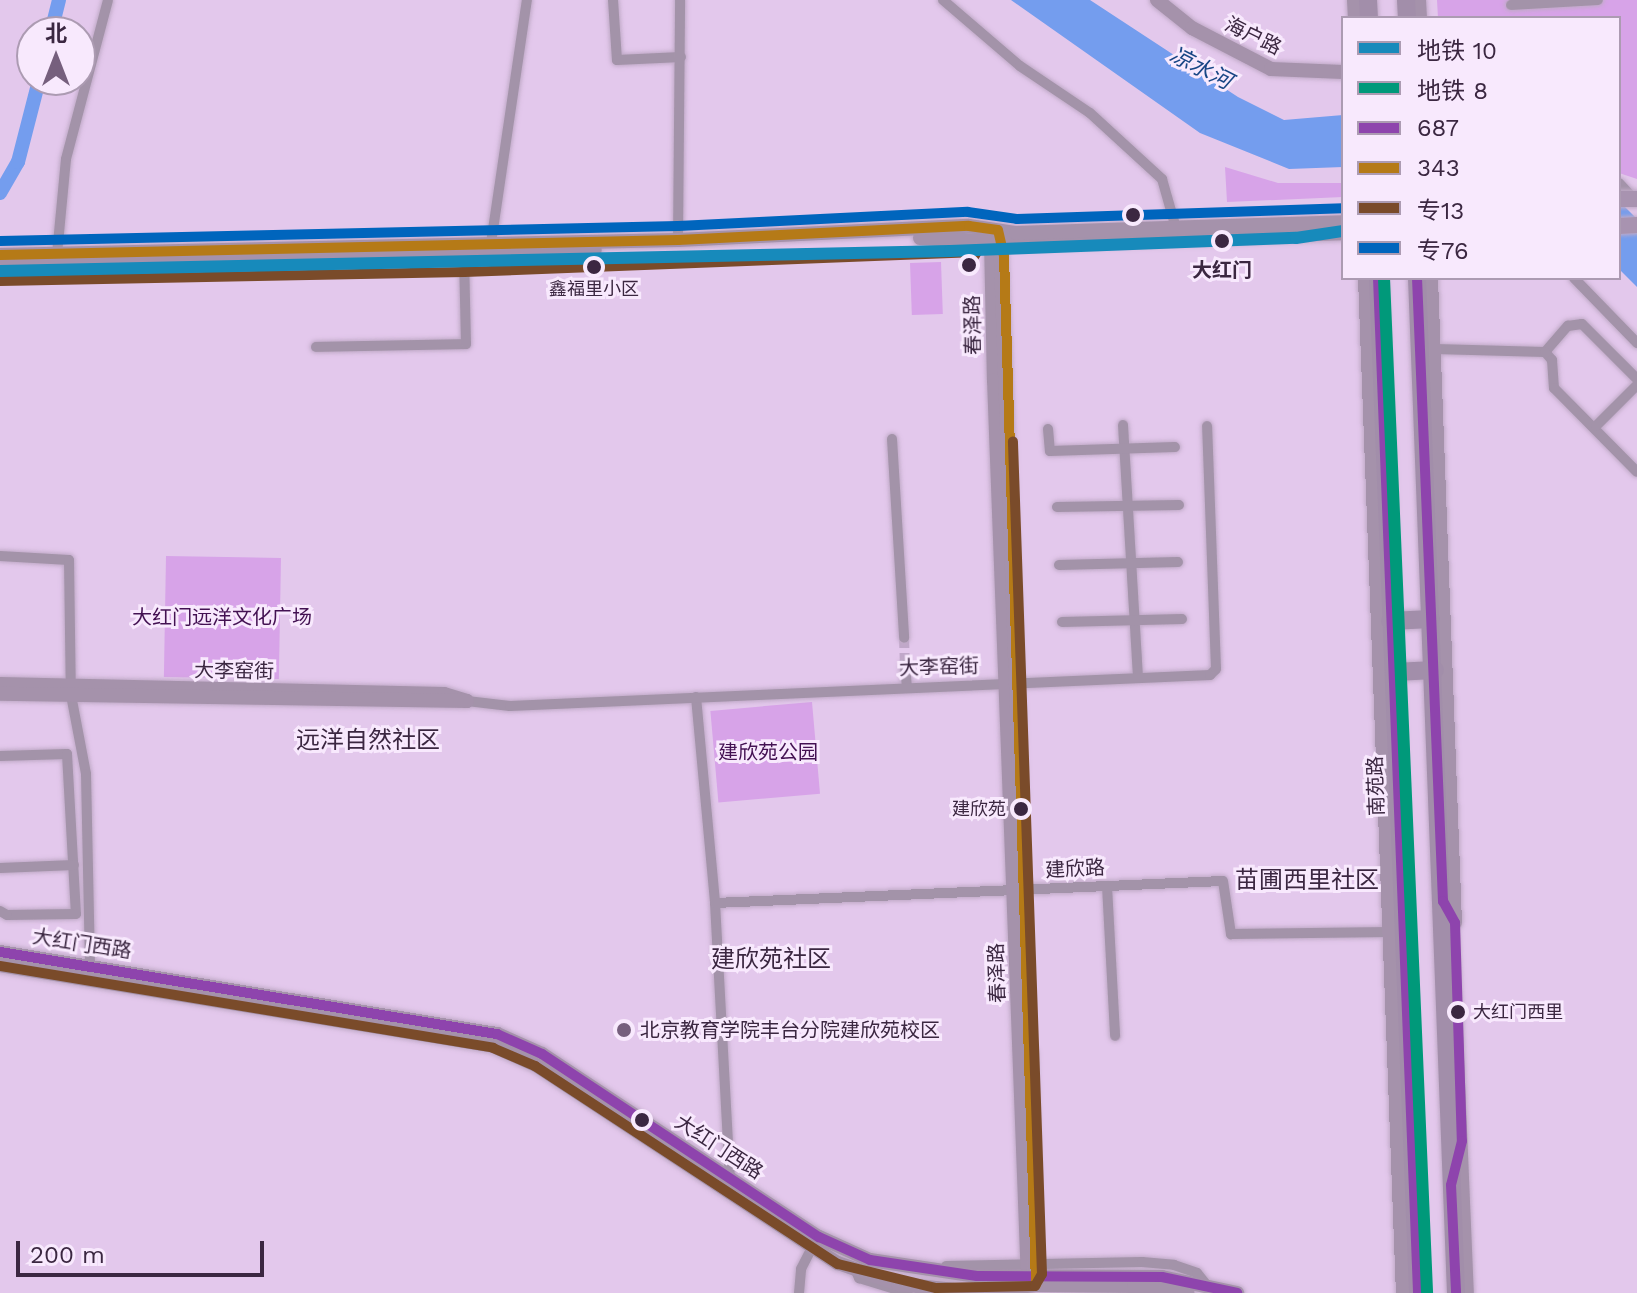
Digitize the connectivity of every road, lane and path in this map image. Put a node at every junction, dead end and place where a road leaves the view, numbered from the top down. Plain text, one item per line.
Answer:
1 (108, 0) edge
2 (527, 0) edge
3 (613, 0) edge
4 (680, 0) edge
5 (943, 0) edge
6 (1157, 0) edge
7 (1598, 0) edge
8 (1511, 5) dead end
9 (681, 57) junction
10 (1341, 72) edge
11 (1621, 185) edge
12 (1637, 200) edge
13 (1341, 222) edge
14 (1176, 228) junction
15 (1341, 233) edge
16 (998, 237) junction
17 (678, 240) junction
18 (491, 243) junction
19 (57, 254) junction
20 (0, 255) edge
21 (464, 258) junction
22 (0, 267) edge
23 (1365, 280) edge
24 (1378, 280) edge
25 (1417, 280) edge
26 (1431, 280) edge
27 (1576, 280) edge
28 (1637, 343) edge
29 (316, 347) dead end
30 (1435, 349) junction
31 (1545, 352) junction
32 (1637, 382) edge
33 (1123, 425) dead end
34 (1207, 426) dead end
35 (1596, 426) junction
36 (1048, 429) dead end
37 (892, 439) dead end
38 (1175, 447) dead end
39 (1124, 449) junction
40 (1637, 472) edge
41 (1179, 505) dead end
42 (1128, 506) junction
43 (1057, 507) dead end
44 (0, 556) edge
45 (1178, 562) dead end
46 (1131, 563) junction
47 (1059, 565) dead end
48 (1182, 619) dead end
49 (1431, 619) junction
50 (1135, 621) junction
51 (1390, 621) junction
52 (1062, 622) dead end
53 (904, 638) tunnel mouth
54 (905, 665) tunnel mouth
55 (1435, 670) junction
56 (1394, 672) junction
57 (1138, 678) junction
58 (0, 684) edge
59 (1011, 685) junction
60 (907, 687) junction
61 (71, 692) junction
62 (0, 694) edge
63 (696, 697) junction
64 (467, 701) joint
65 (0, 756) edge
66 (69, 774) junction
67 (86, 774) junction
68 (74, 865) junction
69 (0, 868) edge
70 (1107, 886) junction
71 (1018, 890) junction
72 (1443, 901) junction
73 (715, 903) junction
74 (0, 911) edge
75 (1455, 923) junction
76 (1390, 932) junction
77 (0, 952) edge
78 (0, 965) edge
79 (90, 965) junction
80 (1115, 1036) dead end
81 (1462, 1141) junction
82 (730, 1179) junction
83 (1451, 1185) junction
84 (812, 1247) junction
85 (856, 1271) junction
86 (1032, 1279) edge
87 (930, 1291) edge
88 (953, 1292) edge
89 (799, 1293) edge
90 (908, 1293) edge
91 (1188, 1293) edge
92 (1237, 1293) edge
93 (1403, 1293) edge
94 (1418, 1293) edge
95 (1456, 1293) edge
96 (1467, 1293) edge

1 - 19 street
2 - 18 street
3 - 9 street
4 - 9 street
5 - 14 street
6 - 10 main road, 海户路
7 - 8 street
9 - 17 street
11 - 12 street
13 - 14 main road
14 - 16 main road
15 - 16 main road
16 - 17 main road
16 - 21 main road
16 - 59 main road, 春泽路
17 - 18 main road
18 - 19 main road
19 - 20 main road
21 - 22 main road
21 - 29 street
23 - 76 main road
24 - 51 highway, 南苑路
25 - 49 highway
26 - 30 main road
27 - 28 street
30 - 31 street
30 - 75 main road
31 - 32 street
31 - 35 street
32 - 35 street
33 - 39 street
34 - 57 street, 大李窑街
35 - 40 street
36 - 39 street
37 - 53 street
38 - 39 street
39 - 42 street
41 - 42 street
42 - 43 street
42 - 46 street
44 - 61 street
45 - 46 street
46 - 47 street
46 - 50 street
48 - 50 street
49 - 51 highway
49 - 55 highway
50 - 52 street
50 - 57 street
51 - 56 highway, 南苑路
54 - 60 street
55 - 56 highway
55 - 72 highway
56 - 94 highway, 南苑路
57 - 59 street, 大李窑街
58 - 61 main road, 大李窑街
59 - 60 street, 大李窑街
59 - 71 main road, 春泽路
60 - 63 street, 大李窑街
61 - 62 main road, 大李窑街
61 - 64 main road, 大李窑街
61 - 67 street
63 - 64 street, 大李窑街
63 - 73 street
65 - 66 street
66 - 67 street
66 - 68 street
67 - 79 street
68 - 69 street
68 - 74 street
70 - 71 street, 建欣路
70 - 76 street, 建欣路
70 - 80 street
71 - 73 street, 建欣路
71 - 86 main road, 春泽路
72 - 75 main road
72 - 83 highway
73 - 82 street
75 - 81 main road
76 - 93 main road
77 - 79 main road, 大红门西路
78 - 84 main road, 大红门西路
79 - 82 main road, 大红门西路
81 - 83 main road
81 - 96 main road
82 - 86 main road, 大红门西路
83 - 95 highway
84 - 85 main road, 大红门西路
84 - 89 street
85 - 87 main road, 大红门西路
85 - 90 street
86 - 88 main road, 大红门西路
86 - 91 main road, 大红门西路
86 - 92 main road, 大红门西路
87 - 88 main road, 大红门西路

